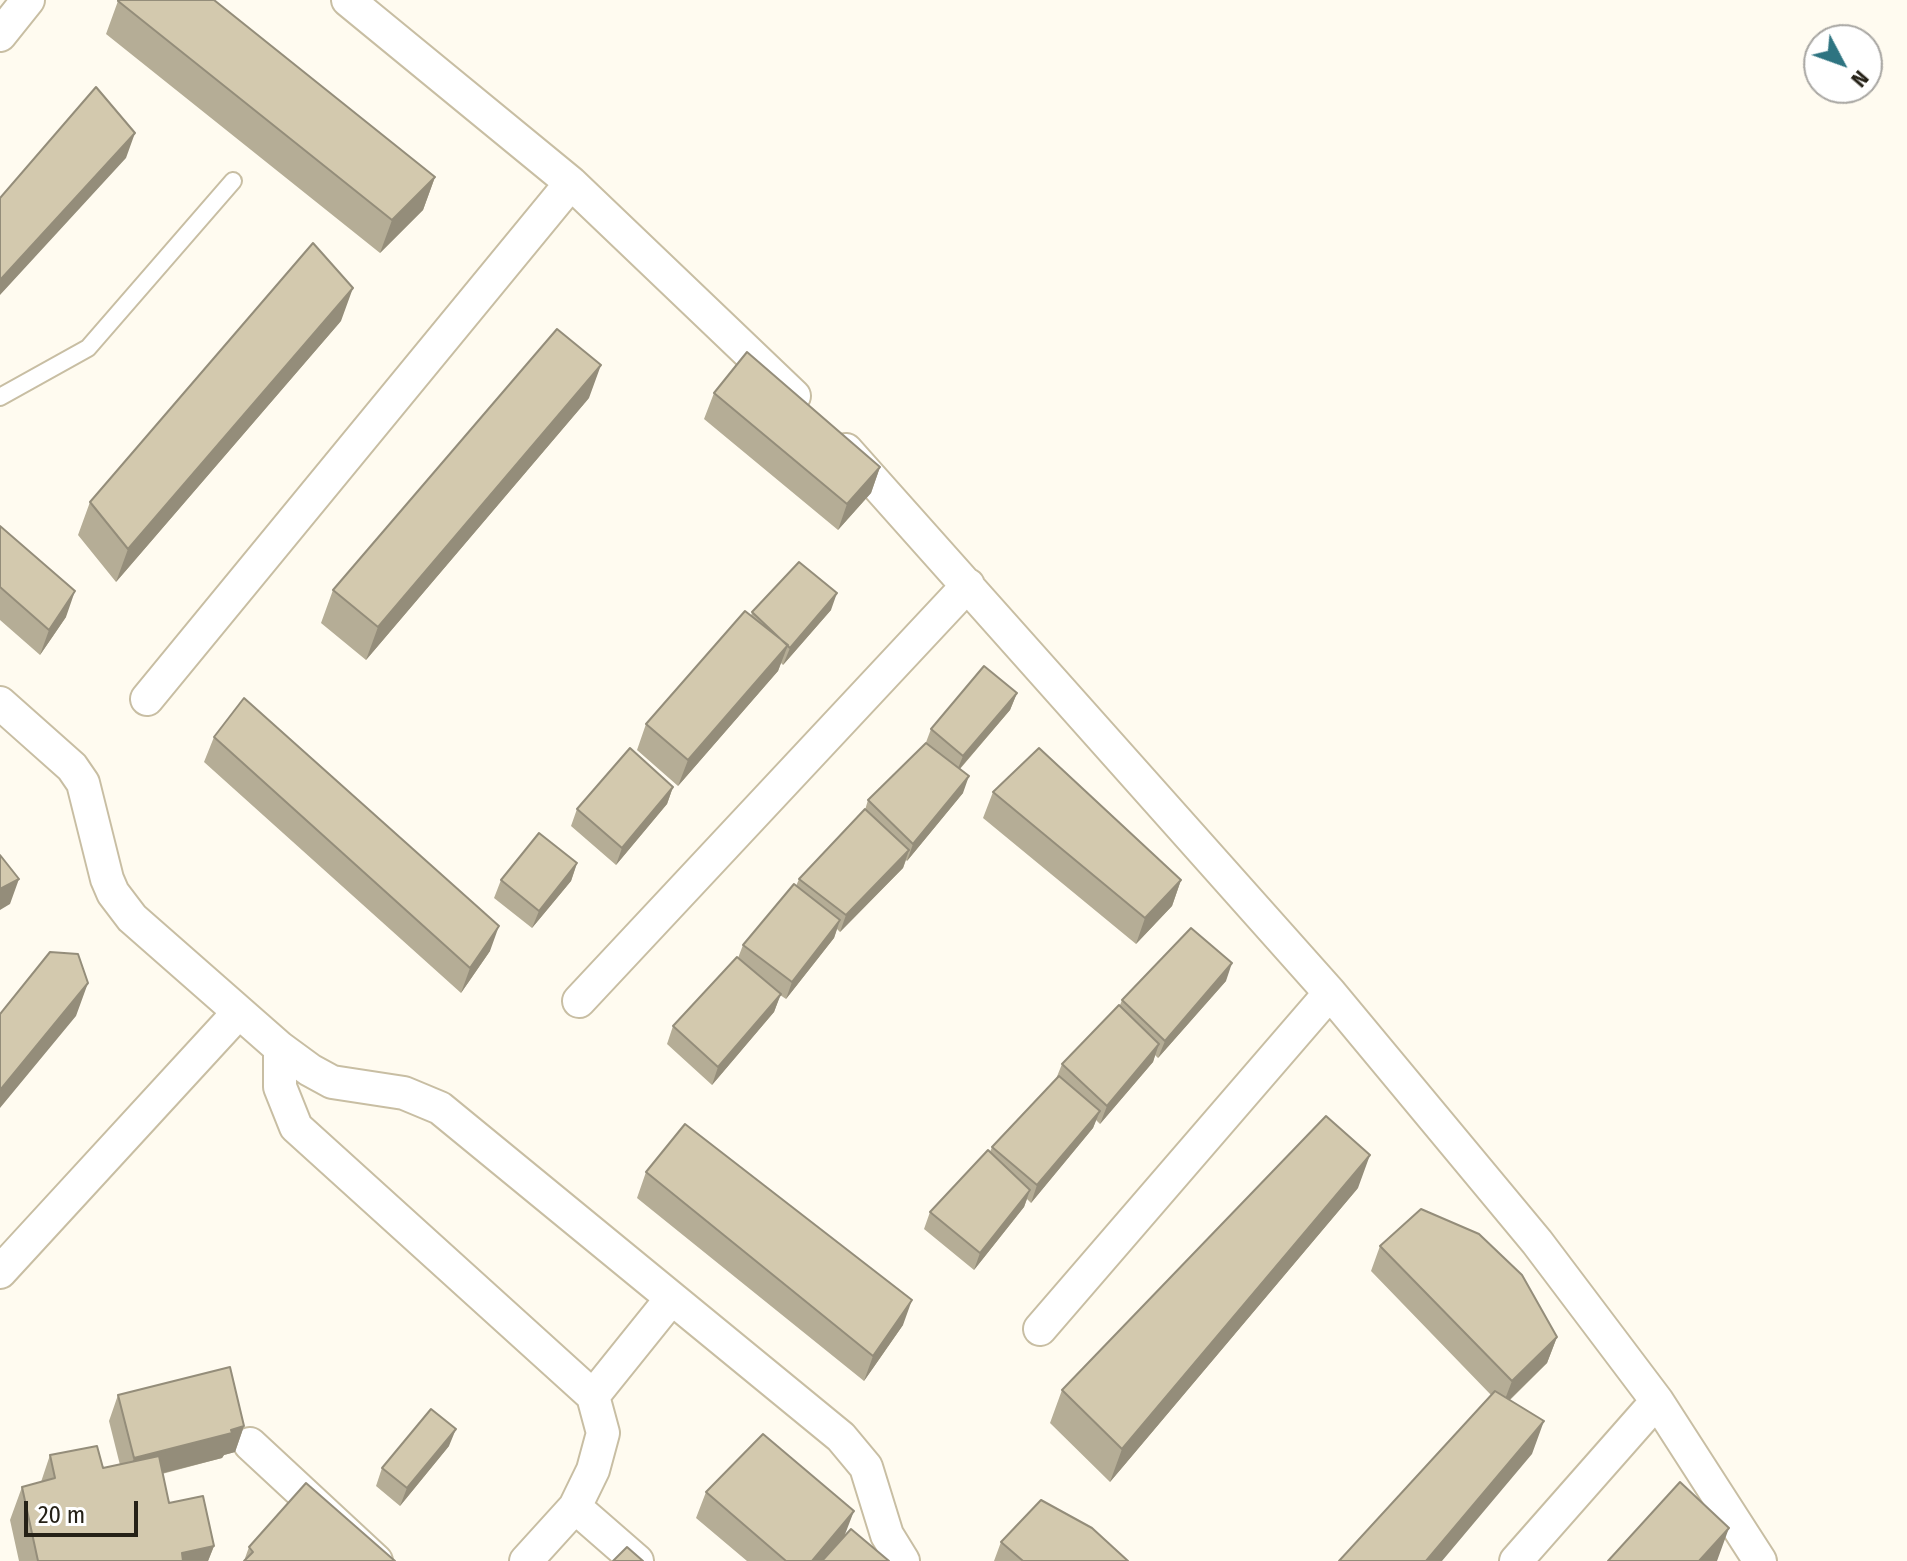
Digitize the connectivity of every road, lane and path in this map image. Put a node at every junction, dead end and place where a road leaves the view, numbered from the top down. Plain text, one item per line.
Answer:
1 (28, 0) edge
2 (348, 0) edge
3 (0, 35) edge
4 (233, 181) dead end
5 (571, 183) junction
6 (0, 397) edge
7 (968, 585) junction
8 (147, 699) dead end
9 (0, 703) edge
10 (1330, 993) junction
11 (579, 1001) dead end
12 (239, 1012) junction
13 (280, 1048) junction
14 (0, 1272) edge
15 (671, 1299) junction
16 (1040, 1329) dead end
17 (593, 1396) junction
18 (1657, 1401) junction
19 (250, 1444) dead end
20 (575, 1507) junction
21 (376, 1561) edge
22 (526, 1561) edge
23 (637, 1561) edge
24 (903, 1561) edge
25 (1516, 1561) edge
26 (1760, 1561) edge

1 - 3 street
2 - 5 street
4 - 6 lane
5 - 7 street
5 - 8 street
7 - 10 street
7 - 11 street
9 - 12 street
10 - 16 street
10 - 18 street
12 - 13 street
12 - 14 street
13 - 15 street
13 - 17 street
15 - 17 street
15 - 24 street
17 - 20 street
18 - 25 street
18 - 26 street
19 - 21 street
20 - 22 street
20 - 23 street

